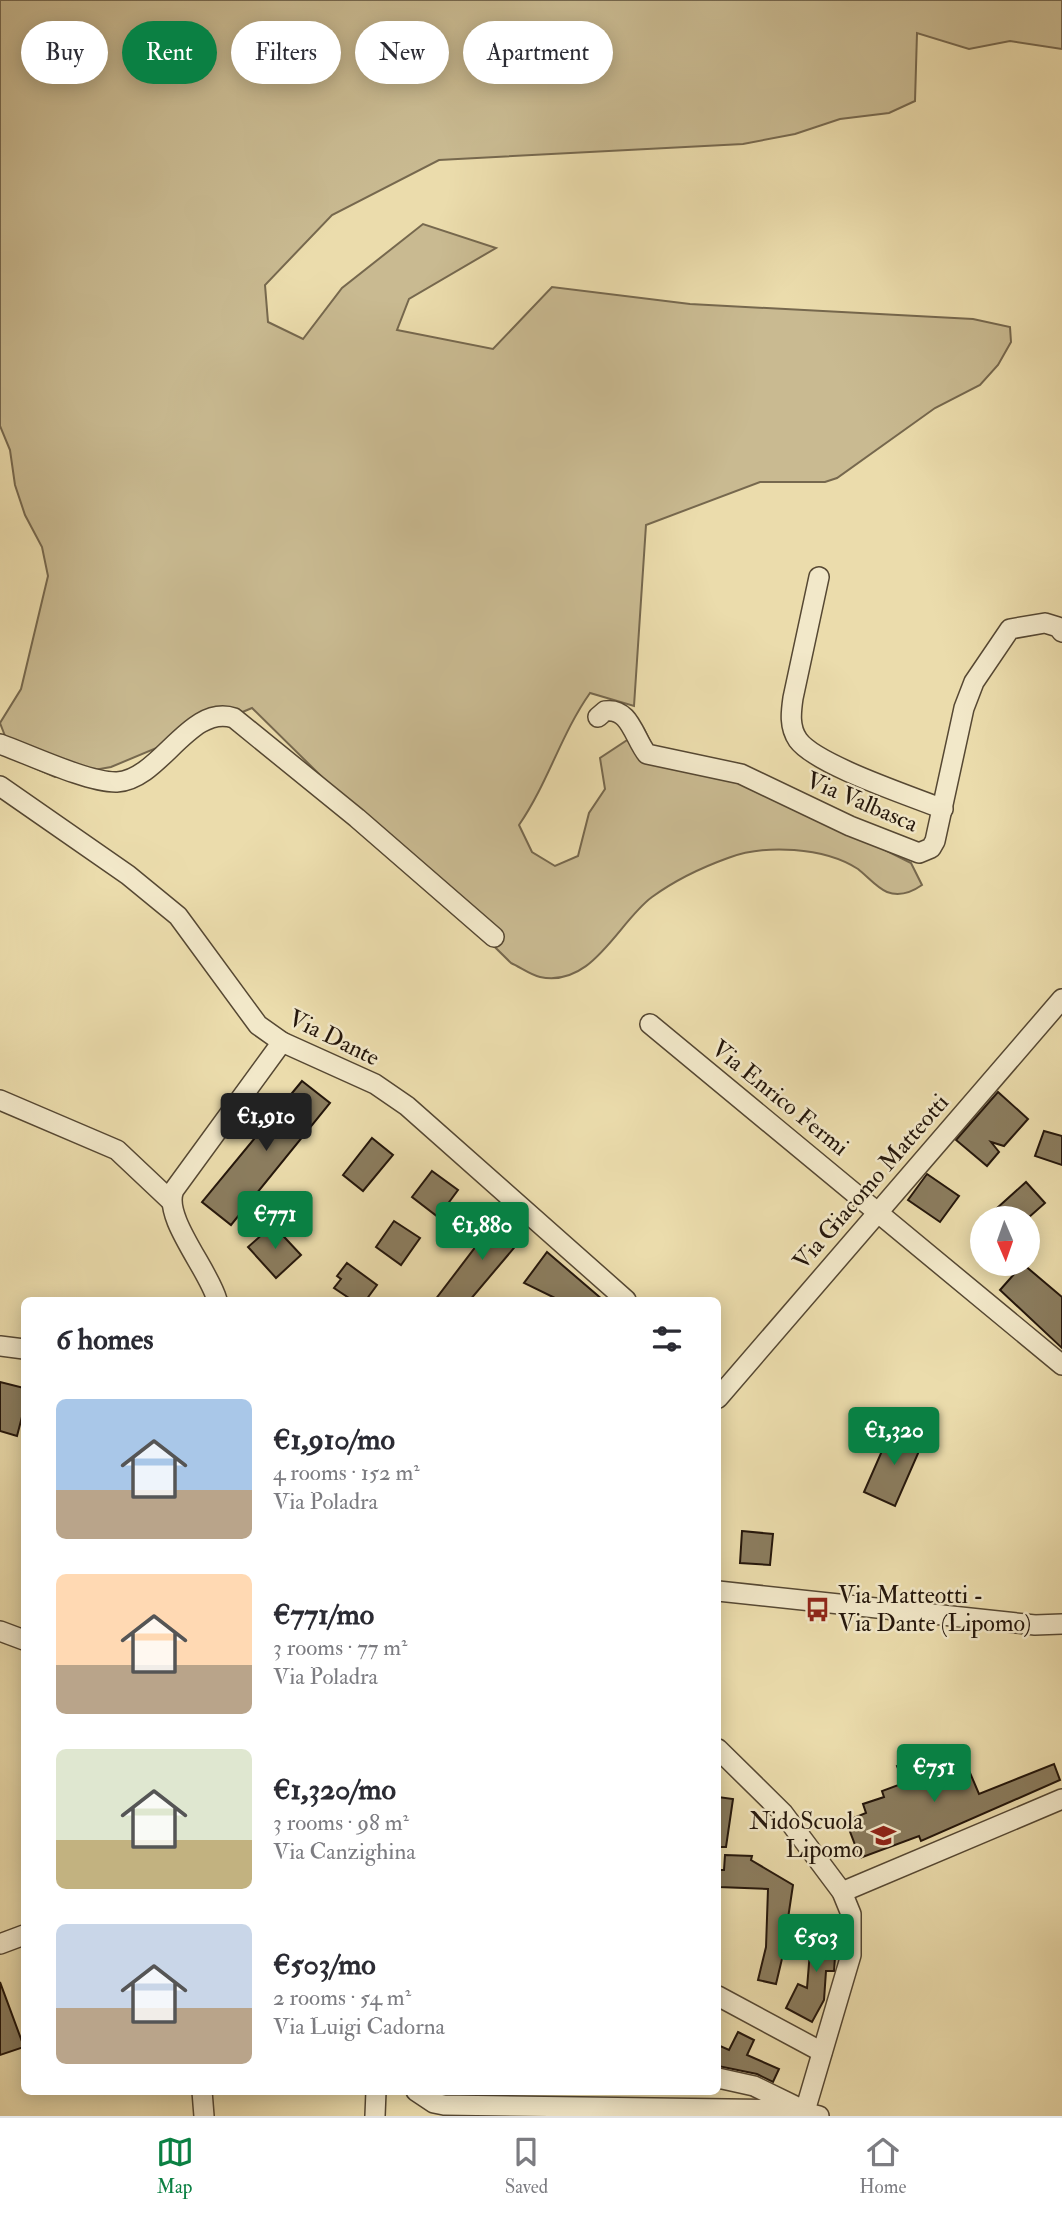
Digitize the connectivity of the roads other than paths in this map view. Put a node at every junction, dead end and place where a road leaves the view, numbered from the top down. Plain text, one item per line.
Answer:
1 (819, 577) dead end
2 (1062, 632) edge
3 (598, 717) dead end
4 (2, 745) edge
5 (0, 786) edge
6 (943, 809) junction
7 (494, 937) dead end
8 (1062, 999) edge
9 (650, 1024) dead end
10 (282, 1042) junction
11 (0, 1100) edge
12 (170, 1200) junction
13 (878, 1211) junction
14 (216, 1297) edge
15 (623, 1297) edge
16 (0, 1346) edge
17 (21, 1349) edge
18 (1062, 1365) edge
19 (721, 1388) edge
20 (721, 1591) edge
21 (1062, 1624) edge
22 (0, 1631) edge
23 (21, 1639) edge
24 (721, 1752) edge
25 (1062, 1799) edge
26 (842, 1892) junction
27 (21, 1936) edge
28 (0, 1944) edge
29 (721, 1998) edge
30 (822, 2052) junction
31 (721, 2079) edge
32 (202, 2095) edge
33 (376, 2095) edge
34 (422, 2095) edge
35 (515, 2111) edge
36 (652, 2112) edge
37 (812, 2113) edge
38 (204, 2116) edge
39 (375, 2116) edge

1 - 6 street
2 - 6 street, Via Valbasca
3 - 6 street, Via Valbasca
4 - 7 street
5 - 10 street, Via Dante
8 - 13 street, Via Giacomo Matteotti
9 - 13 street, Via Enrico Fermi
10 - 12 street
10 - 15 street, Via Dante
11 - 12 street
12 - 14 street
13 - 18 street, Via Enrico Fermi
13 - 19 street, Via Giacomo Matteotti
16 - 17 street
20 - 21 street
22 - 23 street
24 - 26 street
25 - 26 street
26 - 30 street
27 - 28 street
29 - 30 street
30 - 37 street
31 - 37 street
32 - 38 street
33 - 39 street
34 - 35 street
35 - 36 street
36 - 37 street

